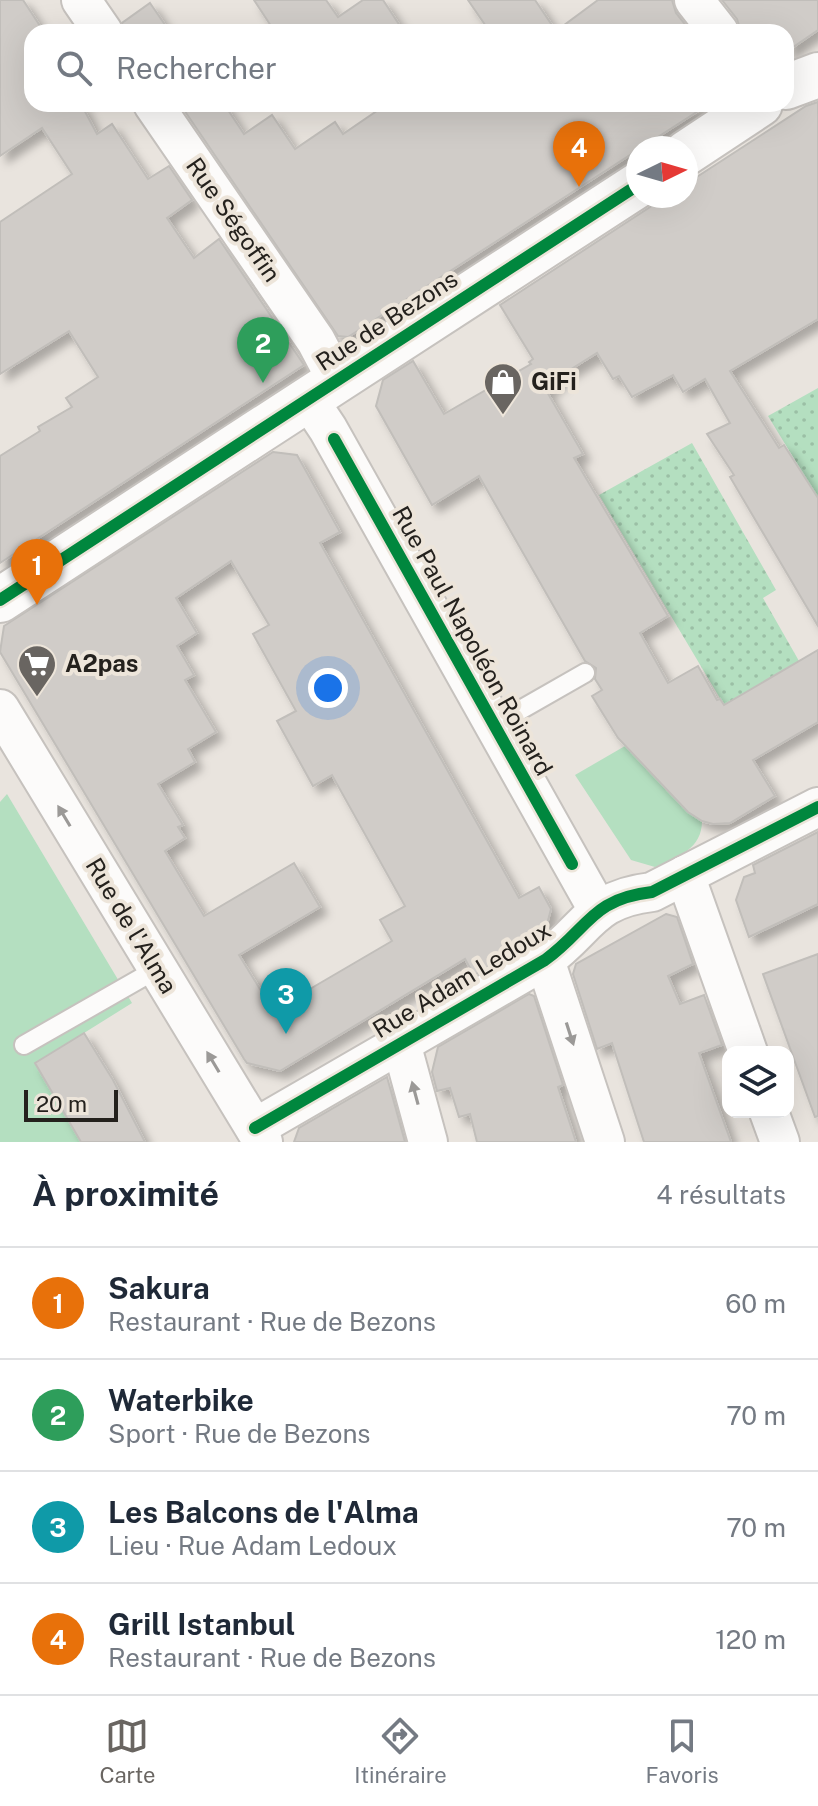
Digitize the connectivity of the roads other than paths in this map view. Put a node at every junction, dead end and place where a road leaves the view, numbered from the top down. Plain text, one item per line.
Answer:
1 (81, 0) edge
2 (694, 0) edge
3 (98, 24) edge
4 (713, 24) edge
5 (818, 75) edge
6 (794, 84) edge
7 (159, 112) edge
8 (748, 112) edge
9 (698, 145) edge
10 (626, 193) edge
11 (322, 389) junction
12 (0, 600) edge
13 (585, 673) dead end
14 (0, 709) edge
15 (494, 725) junction
16 (818, 807) edge
17 (685, 875) junction
18 (598, 910) junction
19 (545, 960) junction
20 (157, 969) junction
21 (401, 1043) junction
22 (24, 1045) dead end
23 (746, 1046) edge
24 (771, 1118) edge
25 (259, 1135) edge
26 (428, 1142) edge
27 (605, 1142) edge
28 (780, 1142) edge

1 - 3 street
2 - 4 street
5 - 6 street
7 - 11 street, Rue Ségoffin
8 - 9 street
10 - 11 street, Rue de Bezons
11 - 12 street, Rue de Bezons
11 - 15 street, Rue Paul Napoléon Roinard
13 - 15 lane
20 -> 14 street, Rue de l'Alma
15 - 18 street, Rue Paul Napoléon Roinard
16 - 17 street, Rue Adam Ledoux
17 - 18 street, Rue Adam Ledoux
17 - 23 street
18 - 19 street, Rue Adam Ledoux
19 - 21 street, Rue Adam Ledoux
19 -> 27 street
20 - 22 lane
25 -> 20 street, Rue de l'Alma
21 - 25 street, Rue Adam Ledoux
26 -> 21 street
24 - 28 street

